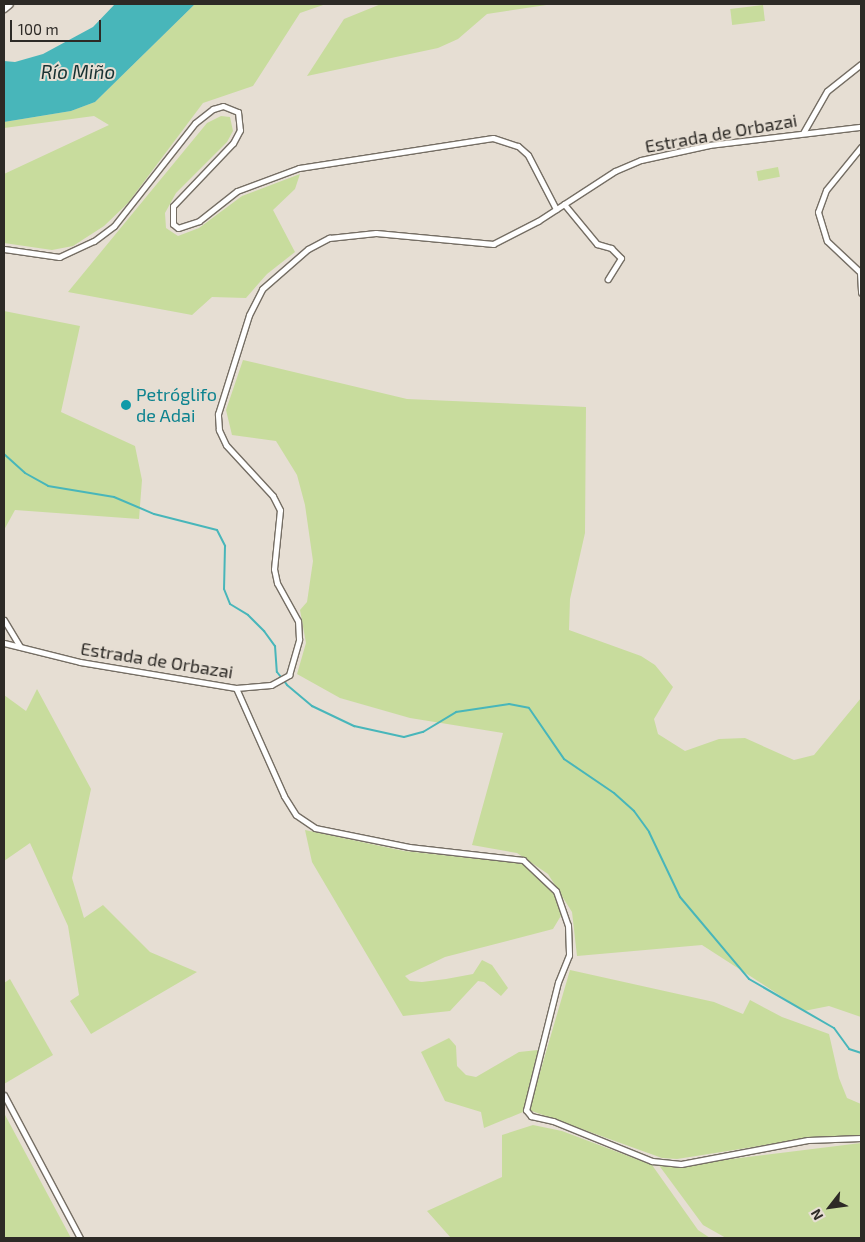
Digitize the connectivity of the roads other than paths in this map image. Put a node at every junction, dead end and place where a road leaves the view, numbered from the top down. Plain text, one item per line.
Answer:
1 (9, 4) edge
2 (4, 8) edge
3 (861, 64) edge
4 (861, 127) edge
5 (803, 133) junction
6 (860, 151) edge
7 (564, 204) junction
8 (556, 209) junction
9 (4, 249) edge
10 (608, 279) dead end
11 (861, 293) edge
12 (4, 620) edge
13 (14, 635) junction
14 (4, 643) edge
15 (11, 644) junction
16 (20, 647) junction
17 (236, 688) junction
18 (4, 1095) edge
19 (861, 1138) edge
20 (80, 1238) edge

1 - 2 street
3 - 5 street
4 - 5 street, Estrada de Orbazai
5 - 7 street, Estrada de Orbazai
6 - 11 street
7 - 8 street, Estrada de Orbazai
7 - 10 street
8 - 9 street
8 - 17 street, Estrada de Orbazai
12 - 13 street
13 - 15 street
13 - 16 street
14 - 15 street, Estrada de Orbazai
15 - 16 street, Estrada de Orbazai
16 - 17 street, Estrada de Orbazai
17 - 19 street
18 - 20 street

